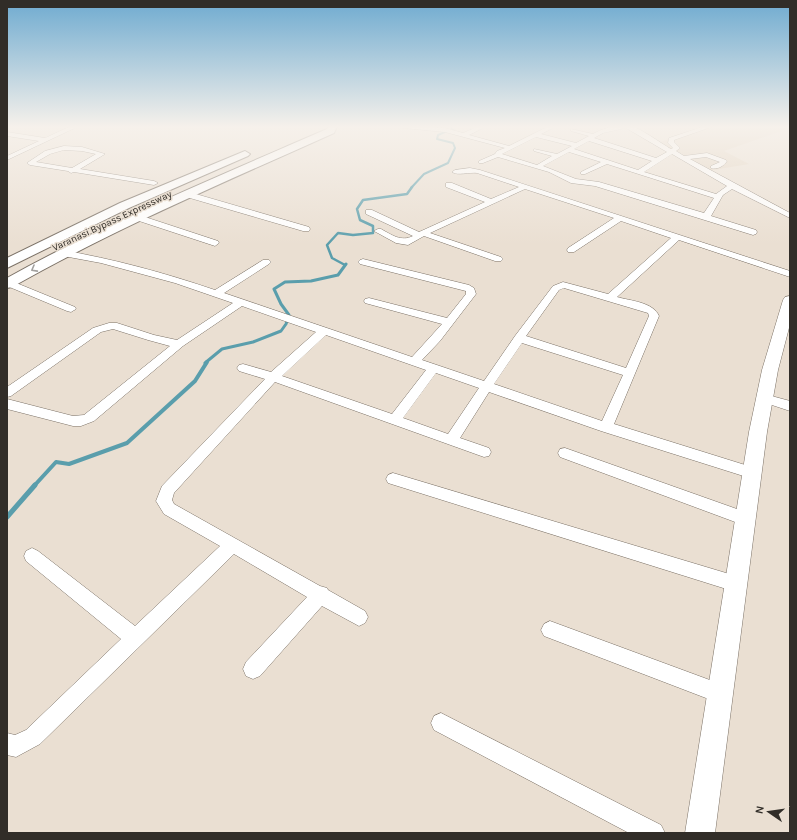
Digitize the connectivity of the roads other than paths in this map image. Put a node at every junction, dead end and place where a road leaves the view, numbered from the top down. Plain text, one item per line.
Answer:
1 (43, 165) edge
2 (80, 165) edge
3 (208, 165) edge
4 (219, 165) edge
5 (235, 165) edge
6 (252, 165) edge
7 (531, 165) edge
8 (540, 165) edge
9 (599, 165) edge
10 (617, 165) edge
11 (648, 165) edge
12 (696, 165) edge
13 (718, 165) edge
14 (537, 167) junction
15 (713, 167) dead end
16 (71, 170) junction
17 (455, 172) dead end
18 (639, 172) junction
19 (583, 173) dead end
20 (154, 183) junction
21 (448, 185) dead end
22 (732, 186) junction
23 (524, 187) junction
24 (186, 194) junction
25 (718, 197) junction
26 (492, 202) junction
27 (369, 212) dead end
28 (704, 216) junction
29 (790, 216) edge
30 (136, 217) junction
31 (620, 218) junction
32 (306, 229) dead end
33 (378, 231) dead end
34 (753, 232) dead end
35 (421, 234) junction
36 (677, 237) junction
37 (215, 243) dead end
38 (572, 250) dead end
39 (7, 254) edge
40 (61, 254) junction
41 (498, 259) dead end
42 (266, 262) dead end
43 (363, 262) dead end
44 (7, 264) edge
45 (790, 274) edge
46 (8, 280) edge
47 (216, 294) junction
48 (610, 298) junction
49 (790, 300) edge
50 (369, 301) dead end
51 (240, 303) junction
52 (71, 308) dead end
53 (449, 322) junction
54 (325, 330) junction
55 (519, 338) junction
56 (179, 344) junction
57 (414, 362) junction
58 (244, 368) dead end
59 (434, 368) junction
60 (630, 373) junction
61 (273, 377) junction
62 (486, 387) junction
63 (7, 394) edge
64 (764, 398) junction
65 (7, 404) edge
66 (790, 406) edge
67 (395, 419) junction
68 (606, 427) junction
69 (451, 440) junction
70 (484, 452) dead end
71 (565, 453) dead end
72 (753, 473) junction
73 (393, 479) dead end
74 (746, 519) junction
75 (232, 545) junction
76 (32, 556) dead end
77 (736, 584) junction
78 (321, 594) junction
79 (359, 617) dead end
80 (550, 630) dead end
81 (136, 639) junction
82 (253, 669) dead end
83 (719, 693) junction
84 (441, 724) dead end
85 (7, 744) edge
86 (654, 833) edge
87 (700, 833) edge

1 - 16 street
2 - 16 street
3 - 20 highway
4 - 44 highway, Varanasi Bypass Expressway
5 - 46 highway, Varanasi Bypass Expressway
6 - 24 highway
7 - 14 street
8 - 14 street
9 - 19 street
10 - 18 street
11 - 18 street
12 - 22 street
13 - 15 street
14 - 28 street
16 - 20 street
17 - 23 street
18 - 25 street
20 - 39 highway
21 - 26 street
22 - 25 street
22 - 29 street
23 - 26 street
23 - 31 street
24 - 30 highway
24 - 32 street
25 - 28 street
26 - 35 street
27 - 35 street
28 - 34 street
30 - 37 street
30 - 40 highway
31 - 36 street
31 - 38 street
33 - 35 street
35 - 41 street
36 - 45 street
36 - 48 street
40 -> 46 highway
40 - 47 street
42 - 47 street
43 - 53 street
46 - 52 street
47 - 51 street
48 - 55 street
48 - 60 street
49 - 64 main road
50 - 53 street
51 - 54 street
51 - 56 street
53 - 57 street
54 - 57 street
54 - 61 street
55 - 60 street
55 - 62 street
56 - 63 street
56 - 65 street
57 - 59 street
58 - 61 street
59 - 62 street
59 - 67 street
60 - 68 street
61 - 67 street
61 - 75 street
62 - 68 street
62 - 69 street
64 - 66 street
64 - 72 main road
67 - 69 street
68 - 72 street
69 - 70 street
71 - 74 street
72 - 74 main road
73 - 77 street
74 - 77 main road
75 - 78 street
75 - 81 street
76 - 81 street
77 - 83 main road
78 - 79 street
78 - 82 street
80 - 83 street
81 - 85 street
83 - 87 main road
84 - 86 street

